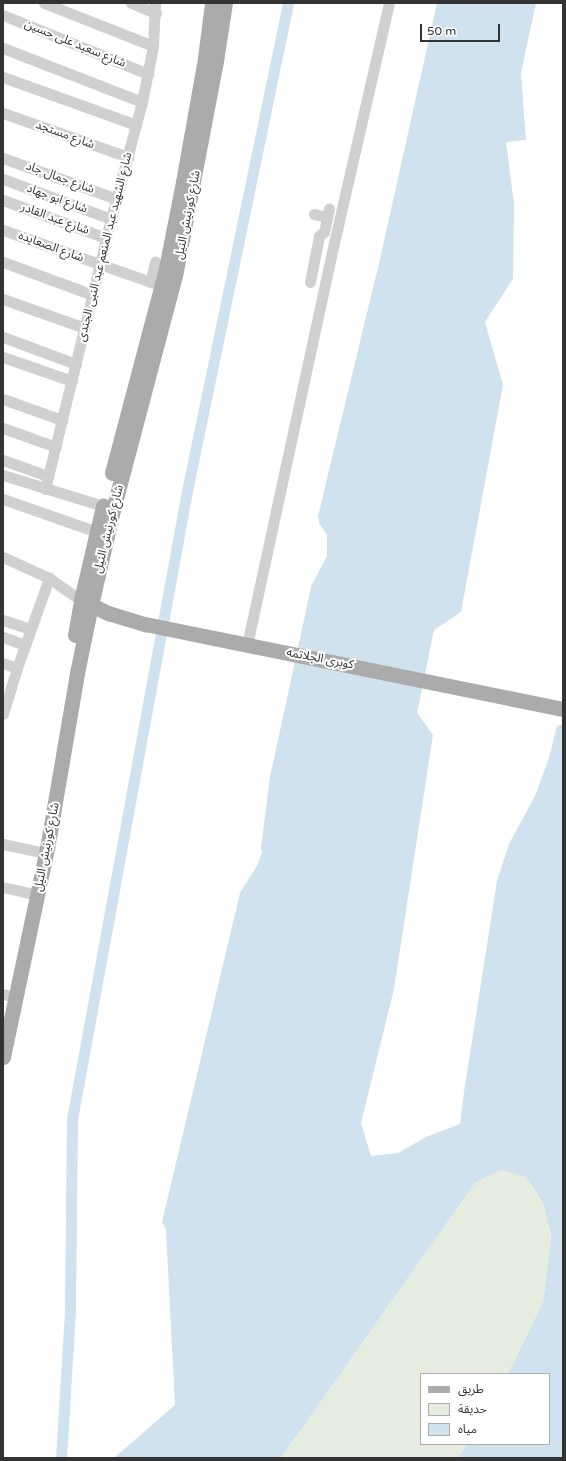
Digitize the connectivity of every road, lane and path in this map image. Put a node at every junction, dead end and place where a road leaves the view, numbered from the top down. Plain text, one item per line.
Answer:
1 (44, 3) edge
2 (131, 3) edge
3 (212, 3) edge
4 (225, 3) edge
5 (389, 3) edge
6 (156, 8) edge
7 (3, 15) edge
8 (153, 46) junction
9 (3, 48) edge
10 (148, 74) junction
11 (3, 77) edge
12 (142, 102) junction
13 (3, 113) edge
14 (136, 125) junction
15 (128, 157) junction
16 (3, 158) edge
17 (3, 178) edge
18 (117, 199) junction
19 (3, 200) edge
20 (328, 213) junction
21 (314, 214) dead end
22 (340, 216) junction
23 (111, 219) junction
24 (3, 230) edge
25 (106, 238) junction
26 (318, 241) junction
27 (334, 243) junction
28 (3, 262) edge
29 (155, 262) dead end
30 (100, 264) junction
31 (310, 282) dead end
32 (156, 284) junction
33 (93, 295) junction
34 (3, 299) edge
35 (162, 307) junction
36 (85, 328) junction
37 (3, 337) edge
38 (3, 357) edge
39 (76, 364) junction
40 (72, 380) junction
41 (3, 399) edge
42 (62, 420) junction
43 (3, 428) edge
44 (56, 446) junction
45 (122, 455) junction
46 (3, 460) edge
47 (3, 475) edge
48 (48, 476) junction
49 (45, 489) junction
50 (3, 499) edge
51 (103, 506) junction
52 (97, 532) junction
53 (3, 557) edge
54 (50, 578) junction
55 (86, 602) junction
56 (3, 620) edge
57 (30, 629) junction
58 (3, 637) edge
59 (25, 645) junction
60 (248, 645) junction
61 (3, 663) edge
62 (17, 668) junction
63 (563, 709) edge
64 (3, 714) edge
65 (3, 844) edge
66 (37, 851) junction
67 (3, 887) edge
68 (28, 893) junction
69 (5, 995) edge
70 (3, 1011) edge
71 (3, 1057) edge

1 - 8 street
2 - 6 street
3 - 32 main road, شارع كورنيش النيل
4 - 35 main road, شارع كورنيش النيل
5 - 22 street
6 - 8 street, شارع الشهيد عبد المنعم عبد النبى الجندى
7 - 10 street, شارع سعيد على حسين
8 - 10 street, شارع الشهيد عبد المنعم عبد النبى الجندى
9 - 12 street
10 - 12 street, شارع الشهيد عبد المنعم عبد النبى الجندى
11 - 14 street
12 - 14 street, شارع الشهيد عبد المنعم عبد النبى الجندى
13 - 15 street, شارع مستجد
14 - 15 street, شارع الشهيد عبد المنعم عبد النبى الجندى
15 - 18 street, شارع الشهيد عبد المنعم عبد النبى الجندى
16 - 18 street, شارع جمال جاد
17 - 23 street, شارع ابو جهاد
18 - 23 street, شارع الشهيد عبد المنعم عبد النبى الجندى
19 - 25 street, شارع عبد القادر
20 - 21 street
20 - 22 street
20 - 26 street
22 - 27 street
23 - 25 street, شارع الشهيد عبد المنعم عبد النبى الجندى
24 - 30 street, شارع الصعايده
25 - 30 street, شارع الشهيد عبد المنعم عبد النبى الجندى
26 - 27 street
26 - 31 street
27 - 60 street
28 - 33 street
29 - 32 street
30 - 32 street, شارع الصعايده
30 - 33 street, شارع الشهيد عبد المنعم عبد النبى الجندى
32 - 35 main road, شارع كورنيش النيل
33 - 36 street, شارع الشهيد عبد المنعم عبد النبى الجندى
34 - 36 street
35 - 45 main road, شارع كورنيش النيل
36 - 39 street, شارع الشهيد عبد المنعم عبد النبى الجندى
37 - 39 street
38 - 40 street
39 - 40 street, شارع الشهيد عبد المنعم عبد النبى الجندى
40 - 42 street, شارع الشهيد عبد المنعم عبد النبى الجندى
41 - 42 street
42 - 44 street, شارع الشهيد عبد المنعم عبد النبى الجندى
43 - 44 street
44 - 48 street, شارع الشهيد عبد المنعم عبد النبى الجندى
45 - 51 main road, شارع كورنيش النيل
45 - 55 main road, شارع كورنيش النيل
46 - 48 street
47 - 49 street
48 - 49 street, شارع الشهيد عبد المنعم عبد النبى الجندى
49 - 51 street
50 - 52 street
51 - 52 main road, شارع كورنيش النيل
52 - 55 main road, شارع كورنيش النيل
53 - 54 street
54 - 55 street
54 - 57 street
55 - 60 main road, كوبرى الجلاتمه
55 - 66 main road, شارع كورنيش النيل
55 - 71 main road, شارع كورنيش النيل
56 - 57 street
57 - 59 street
58 - 59 street
59 - 62 street
60 - 63 main road, كوبرى الجلاتمه
61 - 62 street
62 - 64 street
65 - 66 street
66 - 68 main road, شارع كورنيش النيل
67 - 68 street
68 - 69 main road, شارع كورنيش النيل
69 - 70 main road, شارع كورنيش النيل

